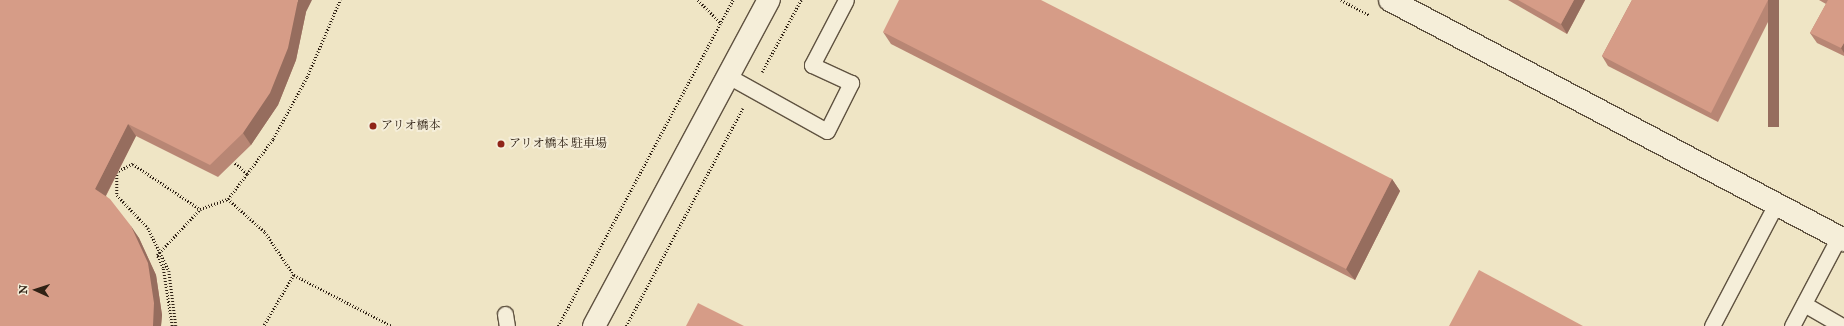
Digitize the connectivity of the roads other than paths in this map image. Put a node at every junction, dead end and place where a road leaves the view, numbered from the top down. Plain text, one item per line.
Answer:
1 (769, 0) edge
2 (846, 0) edge
3 (1390, 0) edge
4 (728, 76) junction
5 (1776, 204) junction
6 (1841, 239) edge
7 (1804, 304) junction
8 (594, 326) edge
9 (1712, 326) edge
10 (1792, 326) edge
11 (1842, 326) edge

1 - 4 street
2 - 4 lane
3 - 5 street
4 - 8 street
5 - 6 street
5 - 9 lane
6 - 7 lane
7 - 10 lane
7 - 11 lane

